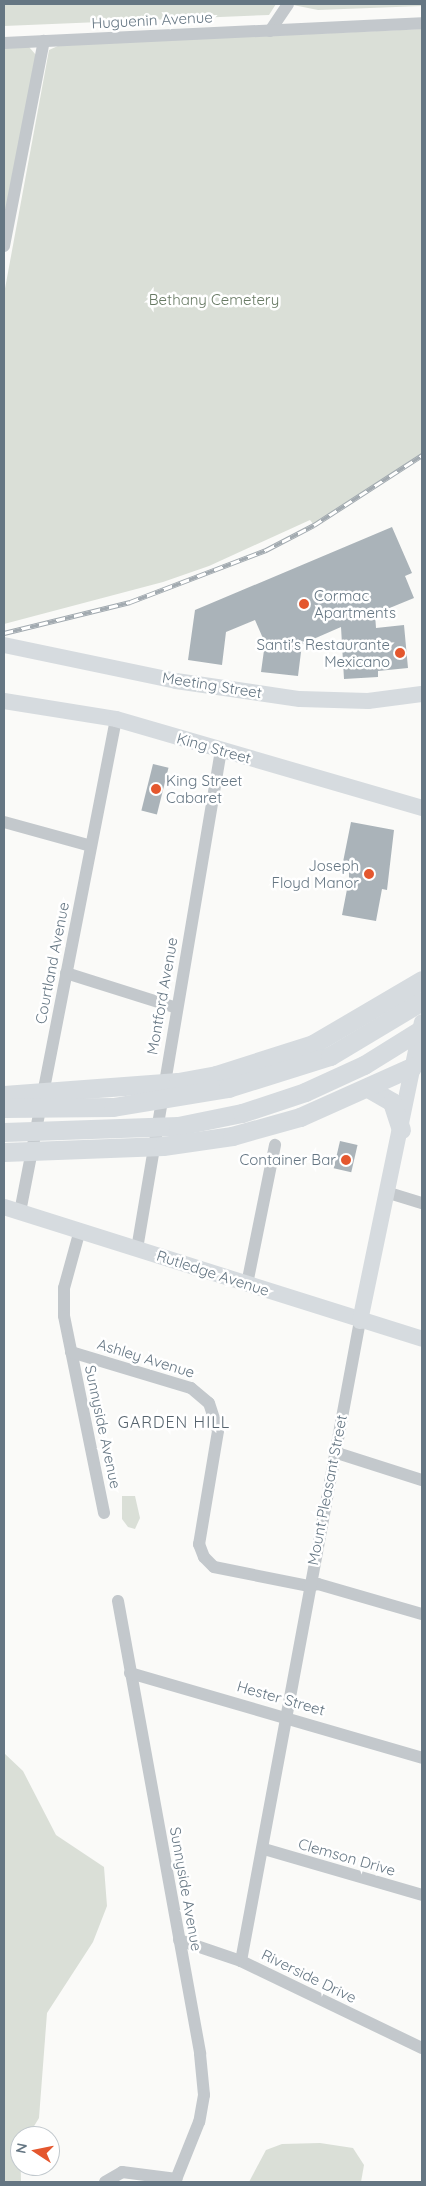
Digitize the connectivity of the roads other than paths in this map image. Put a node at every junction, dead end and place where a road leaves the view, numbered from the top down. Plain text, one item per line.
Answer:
1 (288, 4) edge
2 (422, 23) edge
3 (270, 31) junction
4 (44, 41) junction
5 (4, 43) edge
6 (4, 246) edge
7 (4, 645) edge
8 (422, 694) edge
9 (4, 701) edge
10 (116, 720) junction
11 (221, 750) junction
12 (422, 808) edge
13 (4, 822) edge
14 (91, 846) junction
15 (66, 973) junction
16 (414, 985) edge
17 (422, 1001) edge
18 (177, 1008) junction
19 (422, 1021) edge
20 (422, 1029) edge
21 (417, 1068) edge
22 (368, 1088) junction
23 (4, 1095) edge
24 (4, 1108) edge
25 (401, 1130) junction
26 (4, 1132) edge
27 (275, 1145) dead end
28 (4, 1152) edge
29 (389, 1193) junction
30 (422, 1203) edge
31 (9, 1208) edge
32 (80, 1230) junction
33 (136, 1249) junction
34 (247, 1284) junction
35 (360, 1321) junction
36 (422, 1339) edge
37 (71, 1352) junction
38 (334, 1452) junction
39 (422, 1480) edge
40 (104, 1513) dead end
41 (308, 1586) junction
42 (118, 1601) dead end
43 (422, 1614) edge
44 (130, 1673) junction
45 (287, 1715) junction
46 (422, 1758) edge
47 (264, 1849) junction
48 (422, 1895) edge
49 (179, 1940) junction
50 (240, 1961) junction
51 (422, 2048) edge
52 (176, 2181) edge
53 (105, 2182) edge

1 - 3 street
2 - 3 street, Huguenin Avenue
3 - 4 street, Huguenin Avenue
4 - 5 street, Huguenin Avenue
4 - 6 street
7 - 8 main road, Meeting Street
9 - 10 main road, King Street
10 - 11 main road, King Street
10 - 14 street, Courtland Avenue
11 - 12 main road, King Street
11 - 18 street, Montford Avenue
13 - 14 street
14 - 15 street, Courtland Avenue
15 - 18 street
15 - 31 street, Courtland Avenue
16 - 23 highway
17 - 24 highway
18 - 33 street, Montford Avenue
19 - 21 main road, Mount Pleasant Street
20 - 26 highway
21 - 22 highway
21 - 25 main road, Mount Pleasant Street
22 - 25 highway
22 - 28 highway
25 - 29 main road, Mount Pleasant Street
27 - 34 street
29 - 30 street
29 - 35 main road, Mount Pleasant Street
31 - 32 main road, Rutledge Avenue
32 - 33 main road, Rutledge Avenue
32 - 37 street, Sunnyside Avenue
33 - 34 main road, Rutledge Avenue
34 - 35 main road, Rutledge Avenue
35 - 36 main road, Rutledge Avenue
35 - 38 street, Mount Pleasant Street
37 - 40 street, Sunnyside Avenue
37 - 41 street, Ashley Avenue
38 - 39 street
38 - 41 street, Mount Pleasant Street
41 - 43 street, Ashley Avenue
41 - 45 street, Mount Pleasant Street
42 - 44 street, Sunnyside Avenue
44 - 45 street, Hester Street
44 - 49 street, Sunnyside Avenue
45 - 46 street, Hester Street
45 - 47 street, Mount Pleasant Street
47 - 48 street, Clemson Drive
47 - 50 street, Mount Pleasant Street
49 - 50 street, Riverside Drive
49 - 52 street, Sunnyside Avenue
50 - 51 street, Riverside Drive
52 - 53 street

